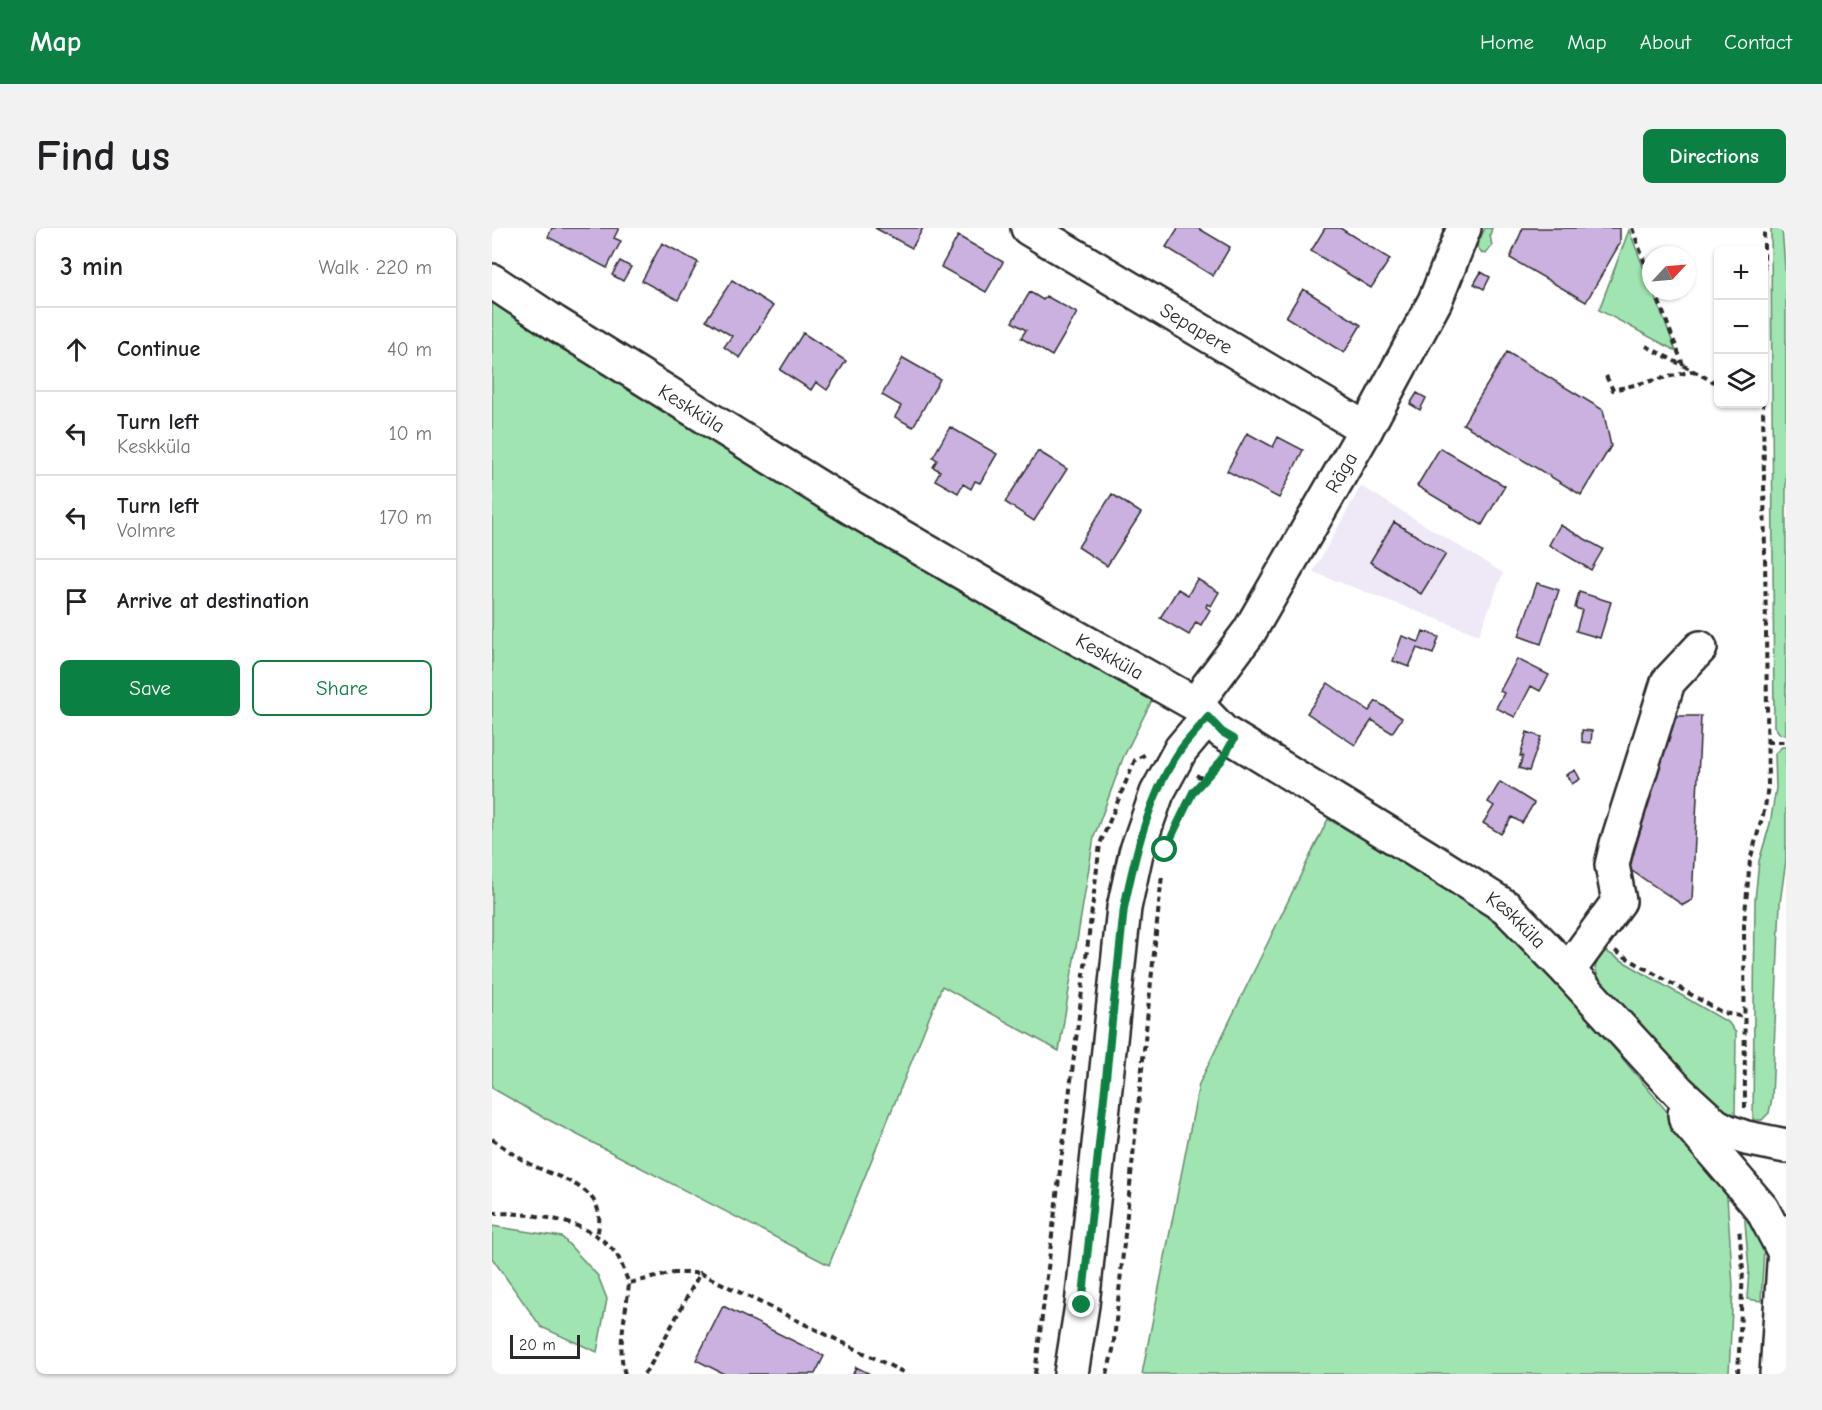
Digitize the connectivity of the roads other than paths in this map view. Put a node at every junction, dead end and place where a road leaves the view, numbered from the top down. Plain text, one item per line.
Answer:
1 (1028, 228) edge
2 (1464, 228) edge
3 (1064, 237) edge
4 (492, 281) edge
5 (1366, 429) junction
6 (1700, 648) dead end
7 (1203, 711) junction
8 (1568, 971) junction
9 (1679, 1092) junction
10 (1786, 1146) edge
11 (1785, 1243) edge
12 (1071, 1374) edge
13 (1777, 1374) edge

1 - 3 street, Sepapere
2 - 5 street, Räga
3 - 5 street, Sepapere
4 - 7 street, Keskküla
5 - 7 street, Räga
6 - 8 street
7 - 8 street, Keskküla
7 - 12 street, Räga
8 - 9 street, Keskküla
9 - 10 street, Keskküla
9 - 11 street, Keskküla
11 - 13 street

